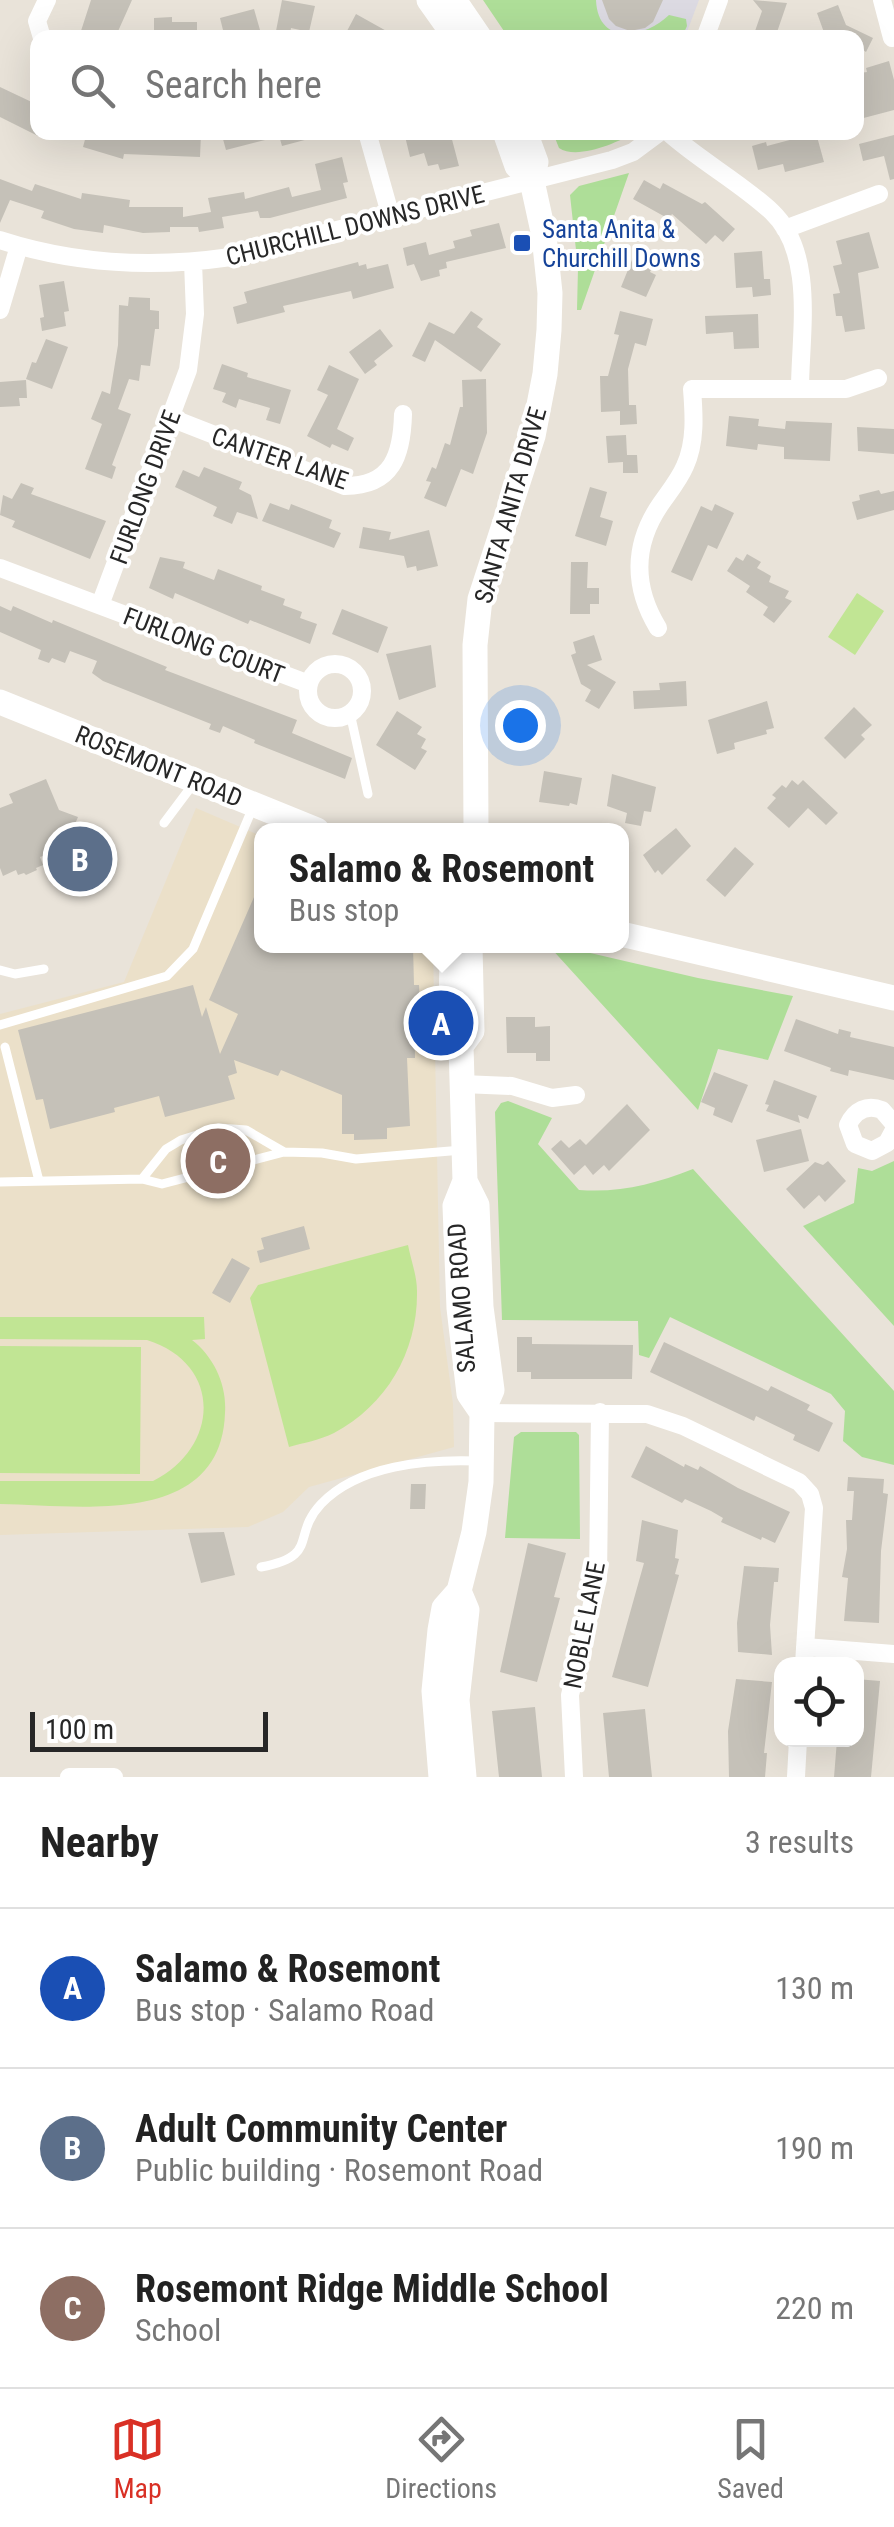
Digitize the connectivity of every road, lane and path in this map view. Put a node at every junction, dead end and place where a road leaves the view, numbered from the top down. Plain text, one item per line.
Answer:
1 (46, 0) edge
2 (430, 0) edge
3 (454, 0) edge
4 (719, 0) edge
5 (882, 0) edge
6 (40, 30) edge
7 (451, 30) edge
8 (475, 30) edge
9 (708, 30) edge
10 (892, 38) edge
11 (369, 140) edge
12 (508, 140) edge
13 (529, 140) edge
14 (649, 140) edge
15 (678, 140) edge
16 (532, 181) junction
17 (879, 194) dead end
18 (391, 217) junction
19 (785, 228) junction
20 (0, 240) edge
21 (19, 246) junction
22 (194, 262) junction
23 (0, 310) edge
24 (878, 378) dead end
25 (800, 389) junction
26 (403, 414) dead end
27 (170, 418) junction
28 (0, 568) edge
29 (100, 605) junction
30 (658, 628) dead end
31 (309, 684) junction
32 (0, 702) edge
33 (350, 713) junction
34 (195, 781) junction
35 (368, 794) dead end
36 (254, 805) junction
37 (164, 822) dead end
38 (299, 823) edge
39 (476, 823) edge
40 (629, 936) edge
41 (452, 953) edge
42 (470, 953) edge
43 (44, 969) dead end
44 (0, 970) edge
45 (894, 998) edge
46 (0, 1025) edge
47 (461, 1046) junction
48 (4, 1047) dead end
49 (12, 1076) junction
50 (0, 1078) edge
51 (462, 1084) junction
52 (576, 1096) dead end
53 (464, 1149) junction
54 (284, 1152) junction
55 (142, 1179) junction
56 (39, 1181) junction
57 (0, 1182) edge
58 (600, 1412) junction
59 (482, 1413) junction
60 (482, 1461) junction
61 (261, 1567) dead end
62 (458, 1591) junction
63 (894, 1654) edge
64 (805, 1656) edge
65 (798, 1747) edge
66 (69, 1777) edge
67 (114, 1777) edge
68 (441, 1777) edge
69 (464, 1777) edge
70 (574, 1777) edge
71 (796, 1777) edge

1 - 6 street
2 - 7 main road
3 - 8 main road
4 - 9 street
5 - 10 street
11 - 18 street
12 - 16 main road, SANTA ANITA DRIVE
13 - 16 main road, SANTA ANITA DRIVE
14 - 16 street, CHURCHILL DOWNS DRIVE
15 - 19 street
16 - 18 street, CHURCHILL DOWNS DRIVE
16 - 39 main road, SANTA ANITA DRIVE
17 - 19 street
18 - 22 street, CHURCHILL DOWNS DRIVE
19 - 25 street
20 - 21 street, CHURCHILL DOWNS DRIVE
21 - 22 street, CHURCHILL DOWNS DRIVE
21 - 23 street
22 - 27 street, FURLONG DRIVE
24 - 25 street
25 - 30 street
26 - 27 street, CANTER LANE
27 - 29 street, FURLONG DRIVE
28 - 29 street
29 - 31 street, FURLONG COURT
31 - 33 street, FURLONG COURT
31 - 33 street, FURLONG COURT
32 - 34 main road, ROSEMONT ROAD
33 - 35 lane
34 - 36 main road, ROSEMONT ROAD
34 - 37 lane
36 - 38 main road, ROSEMONT ROAD
36 - 46 lane
40 - 45 main road
41 - 47 main road, SALAMO ROAD
42 - 47 main road, SALAMO ROAD
43 - 44 lane
47 - 51 main road, SALAMO ROAD
48 - 49 lane
49 - 50 lane
49 - 56 lane
51 - 52 street
51 - 53 main road, SALAMO ROAD
53 - 54 lane
53 - 59 main road, SALAMO ROAD
54 - 55 lane
54 - 55 lane
55 - 56 lane
56 - 57 lane
58 - 59 street
58 - 64 street
58 - 70 street, NOBLE LANE
59 - 60 main road, SALAMO ROAD
60 - 61 lane
60 - 62 main road, SALAMO ROAD
62 - 68 main road, SALAMO ROAD
62 - 69 main road, SALAMO ROAD
63 - 64 street
65 - 71 street
66 - 67 street

